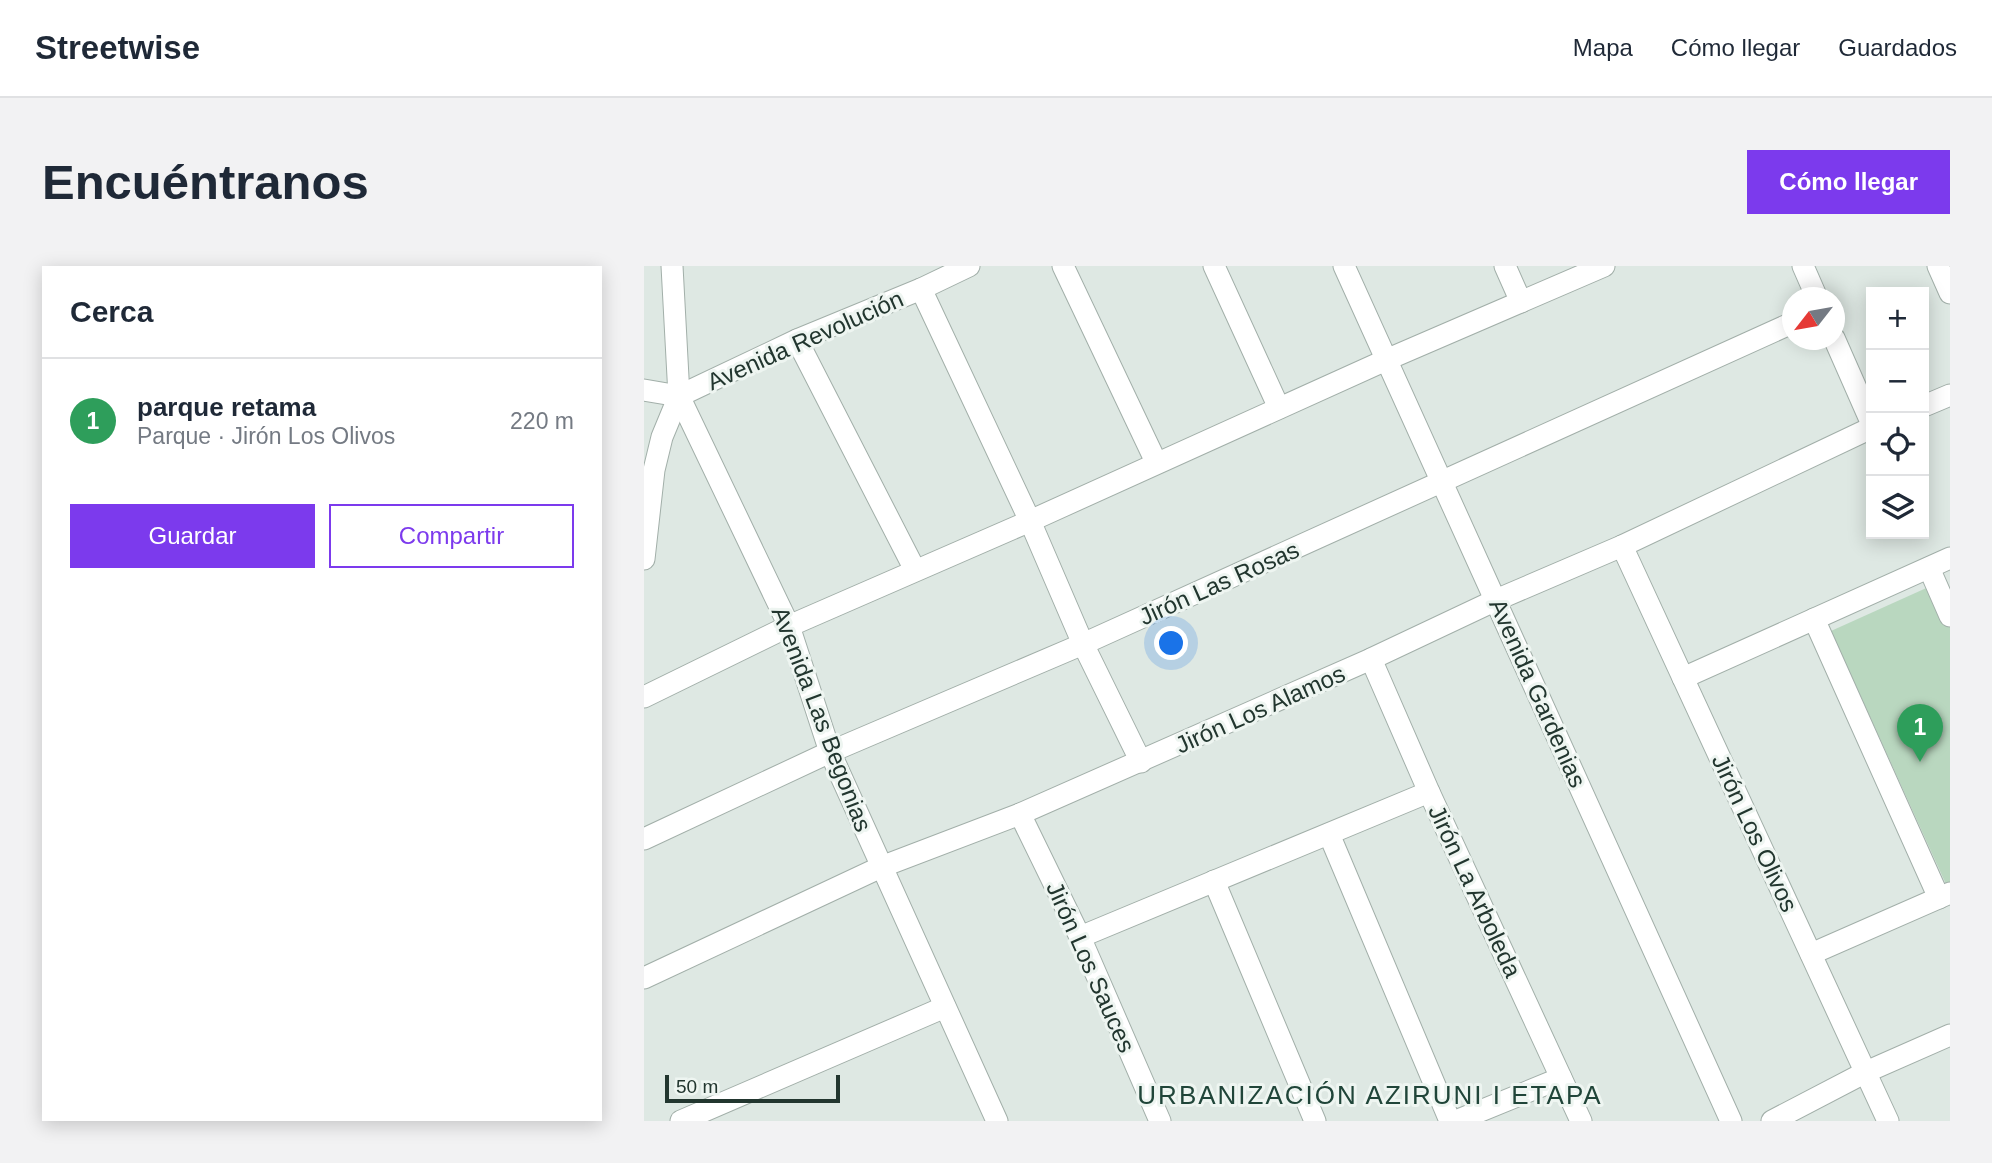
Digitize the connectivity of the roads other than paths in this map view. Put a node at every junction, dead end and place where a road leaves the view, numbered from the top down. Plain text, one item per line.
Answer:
1 (673, 266) edge
2 (969, 266) edge
3 (1063, 266) edge
4 (1214, 266) edge
5 (1344, 266) edge
6 (1505, 266) edge
7 (1604, 266) edge
8 (1803, 266) edge
9 (1938, 266) edge
10 (1812, 287) edge
11 (921, 289) junction
12 (1950, 293) edge
13 (1521, 302) junction
14 (1782, 328) edge
15 (797, 340) junction
16 (1840, 350) edge
17 (1386, 360) junction
18 (644, 390) edge
19 (1950, 395) edge
20 (679, 396) junction
21 (1929, 404) edge
22 (1279, 408) junction
23 (1867, 413) edge
24 (1866, 430) edge
25 (1156, 463) junction
26 (1441, 483) junction
27 (1030, 521) junction
28 (1622, 546) junction
29 (1950, 558) edge
30 (644, 559) edge
31 (1929, 568) junction
32 (915, 569) junction
33 (1496, 600) junction
34 (1950, 615) edge
35 (1814, 619) junction
36 (789, 626) junction
37 (1083, 644) junction
38 (1371, 659) junction
39 (1683, 678) junction
40 (644, 697) edge
41 (830, 752) junction
42 (1141, 762) junction
43 (1429, 792) junction
44 (1020, 814) junction
45 (1329, 834) junction
46 (644, 839) edge
47 (881, 867) junction
48 (1214, 881) junction
49 (1944, 895) edge
50 (1080, 937) junction
51 (1811, 954) junction
52 (644, 978) edge
53 (945, 1007) junction
54 (1950, 1035) edge
55 (1866, 1072) junction
56 (1561, 1078) junction
57 (681, 1121) edge
58 (997, 1121) edge
59 (1160, 1121) edge
60 (1315, 1121) edge
61 (1450, 1121) edge
62 (1456, 1121) edge
63 (1581, 1121) edge
64 (1731, 1121) edge
65 (1772, 1121) edge
66 (1888, 1121) edge

1 - 20 street
2 - 11 street, Avenida Revolución
3 - 25 street
4 - 22 street
5 - 17 street, Avenida Gardenias
6 - 13 street
7 - 13 street
8 - 10 street
9 - 12 street
11 - 15 street, Avenida Revolución
11 - 27 street
13 - 17 street
14 - 26 street, Jirón Las Rosas
15 - 20 street, Avenida Revolución
15 - 32 street
16 - 23 street
17 - 22 street
17 - 26 street, Avenida Gardenias
18 - 20 street
19 - 21 street
20 - 30 street
20 - 36 street, Avenida Las Begonias
22 - 25 street
24 - 28 street, Jirón Los Alamos
25 - 27 street
26 - 33 street, Avenida Gardenias
26 - 37 street, Jirón Las Rosas
27 - 32 street
27 - 37 street
28 - 33 street, Jirón Los Alamos
28 - 39 street, Jirón Los Olivos
29 - 31 street
31 - 34 street
31 - 35 street
32 - 36 street
33 - 38 street, Jirón Los Alamos
33 - 64 street, Avenida Gardenias
35 - 39 street
35 - 49 street
36 - 40 street
36 - 41 street, Avenida Las Begonias
37 - 41 street, Jirón Las Rosas
37 - 42 street
38 - 42 street, Jirón Los Alamos
38 - 43 street, Jirón La Arboleda
39 - 51 street, Jirón Los Olivos
41 - 46 street, Jirón Las Rosas
41 - 47 street, Avenida Las Begonias
42 - 44 street, Jirón Los Alamos
43 - 45 street
43 - 56 street, Jirón La Arboleda
44 - 47 street, Jirón Los Alamos
44 - 50 street, Jirón Los Sauces
45 - 48 street
45 - 61 street
47 - 52 street, Jirón Los Alamos
47 - 53 street, Avenida Las Begonias
48 - 50 street
48 - 60 street
49 - 51 street
50 - 59 street, Jirón Los Sauces
51 - 55 street, Jirón Los Olivos
53 - 57 street
53 - 58 street, Avenida Las Begonias
54 - 55 street
55 - 65 street
55 - 66 street, Jirón Los Olivos
56 - 62 street
56 - 63 street, Jirón La Arboleda

